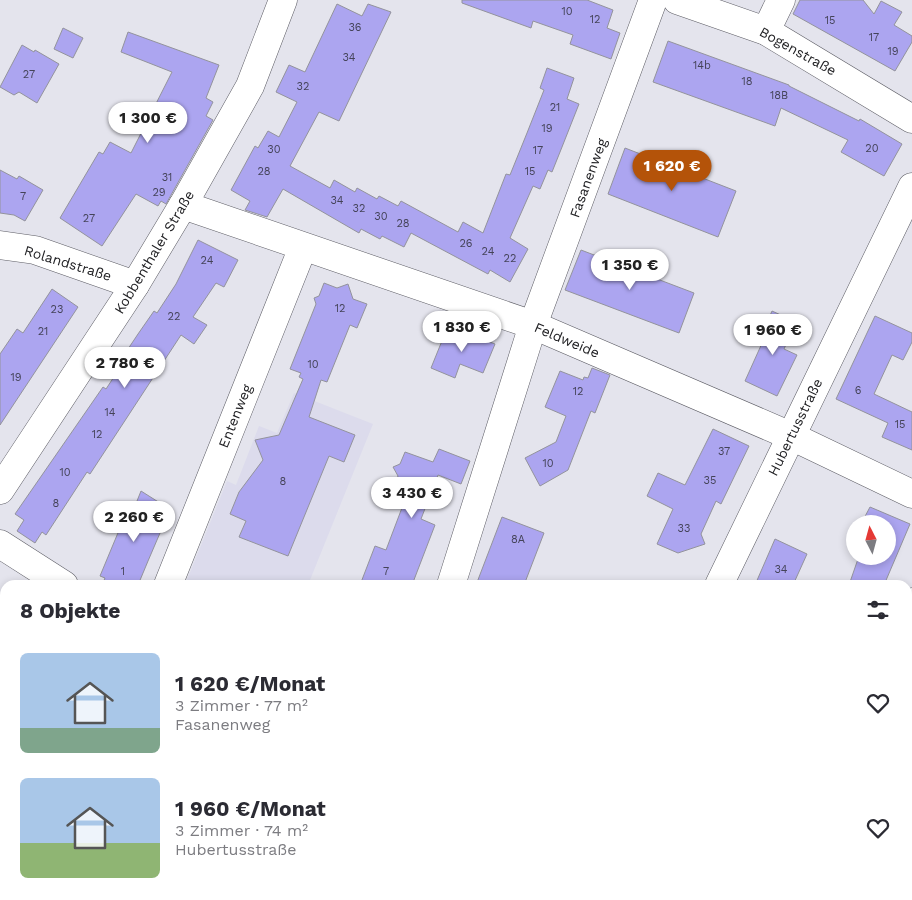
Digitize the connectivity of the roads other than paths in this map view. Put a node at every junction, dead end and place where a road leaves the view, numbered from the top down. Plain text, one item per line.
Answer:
1 (283, 0) edge
2 (653, 0) edge
3 (677, 0) edge
4 (781, 0) edge
5 (766, 31) junction
6 (912, 119) edge
7 (912, 187) edge
8 (183, 205) junction
9 (0, 245) edge
10 (303, 247) junction
11 (135, 285) junction
12 (533, 326) junction
13 (791, 436) junction
14 (0, 490) edge
15 (912, 494) edge
16 (0, 544) edge
17 (56, 580) edge
18 (170, 580) edge
19 (453, 580) edge
20 (721, 580) edge

1 - 8 street, Kobbenthaler Straße
2 - 12 street, Fasanenweg
3 - 5 street, Bogenstraße
4 - 5 street
5 - 6 street, Bogenstraße
7 - 13 street, Hubertusstraße
8 - 10 street, Feldweide
8 - 11 street, Kobbenthaler Straße
9 - 11 street, Rolandstraße
10 - 12 street, Feldweide
10 - 18 street, Entenweg
11 - 14 street, Kobbenthaler Straße
12 - 13 street, Feldweide
12 - 19 street, Fasanenweg
13 - 15 street, Feldweide
13 - 20 street, Hubertusstraße
16 - 17 street

